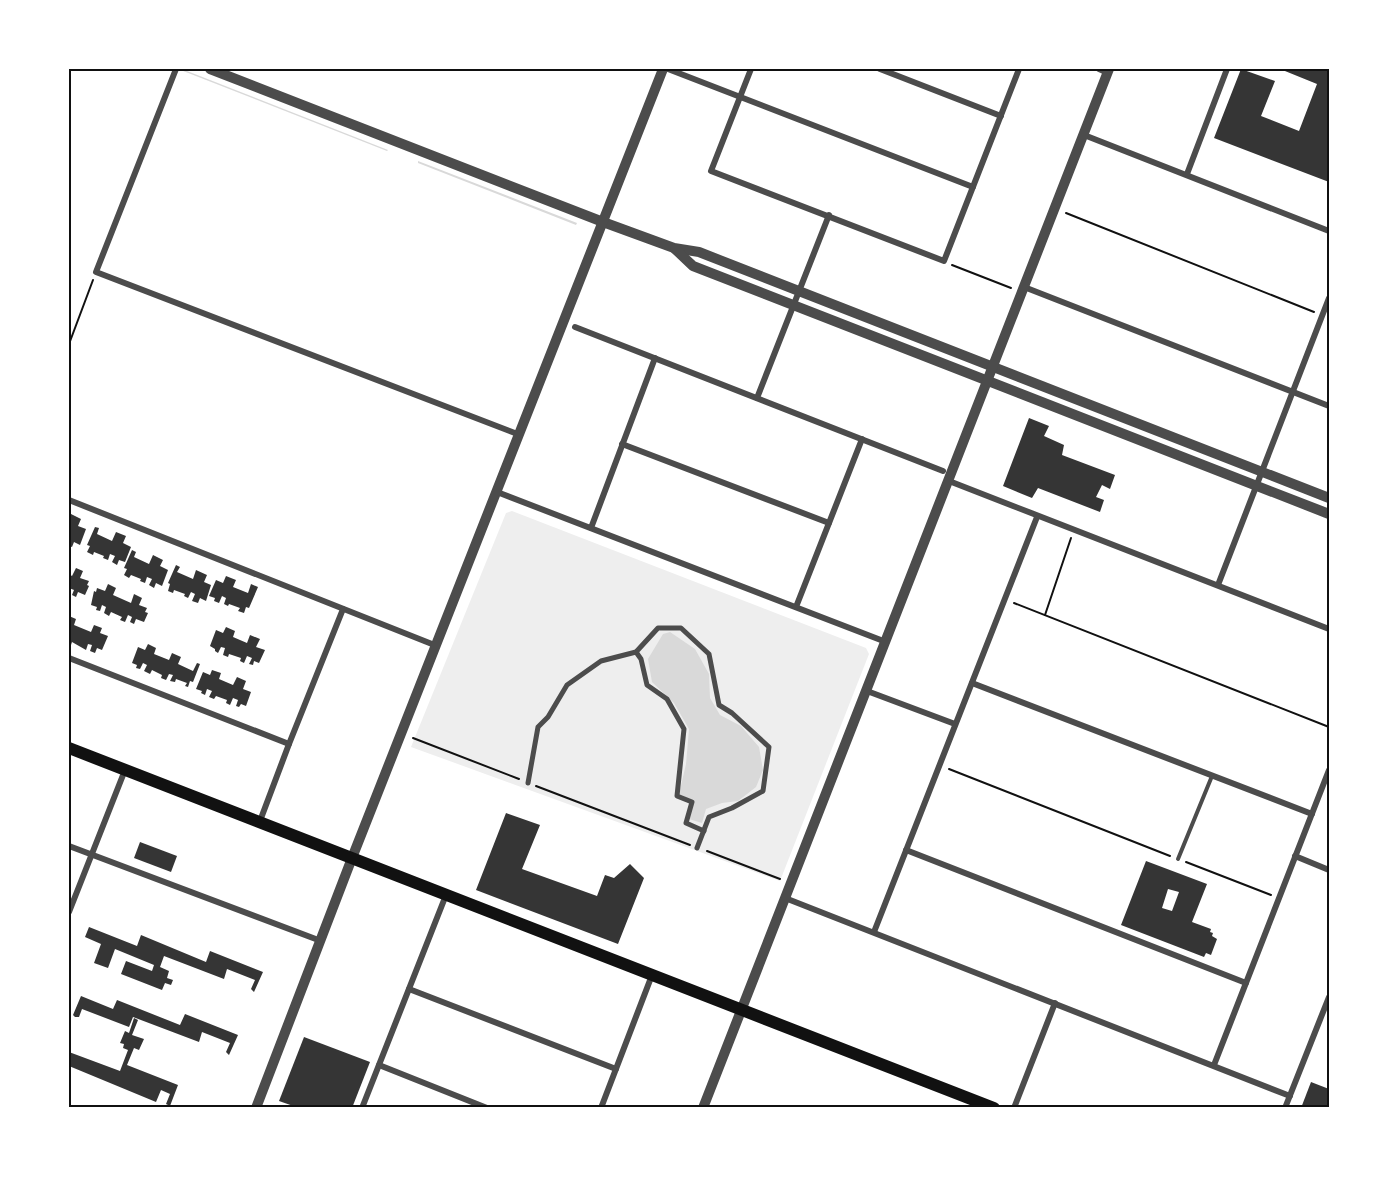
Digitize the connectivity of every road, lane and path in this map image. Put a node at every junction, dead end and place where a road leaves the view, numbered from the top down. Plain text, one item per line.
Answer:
1 (176, 69) edge
2 (210, 69) edge
3 (663, 69) edge
4 (668, 69) edge
5 (751, 69) edge
6 (880, 69) edge
7 (1019, 69) edge
8 (1227, 69) edge
9 (1105, 70) edge
10 (740, 96) junction
11 (1001, 116) junction
12 (1084, 135) junction
13 (1187, 174) junction
14 (973, 187) junction
15 (1055, 209) junction
16 (829, 215) junction
17 (603, 222) junction
18 (1329, 231) edge
19 (674, 248) junction
20 (944, 261) junction
21 (96, 272) junction
22 (1023, 290) junction
23 (799, 291) junction
24 (1329, 298) edge
25 (793, 306) junction
26 (1322, 315) junction
27 (575, 327) dead end
28 (69, 344) edge
29 (655, 358) junction
30 (993, 367) junction
31 (987, 381) junction
32 (1293, 392) junction
33 (757, 398) junction
34 (1329, 406) edge
35 (520, 435) junction
36 (862, 439) junction
37 (622, 444) junction
38 (943, 471) dead end
39 (1263, 472) junction
40 (949, 481) junction
41 (1257, 486) junction
42 (497, 492) junction
43 (1329, 498) edge
44 (69, 500) edge
45 (1329, 514) edge
46 (1037, 517) junction
47 (829, 523) junction
48 (591, 528) junction
49 (1074, 530) junction
50 (1218, 585) junction
51 (1004, 599) junction
52 (796, 607) junction
53 (343, 609) junction
54 (1045, 615) junction
55 (1329, 629) edge
56 (886, 642) junction
57 (437, 646) junction
58 (636, 652) junction
59 (69, 658) edge
60 (972, 683) junction
61 (867, 691) junction
62 (955, 724) junction
63 (1329, 727) edge
64 (413, 738) dead end
65 (289, 744) junction
66 (69, 748) edge
67 (939, 766) junction
68 (125, 770) junction
69 (1329, 770) edge
70 (1212, 776) junction
71 (528, 783) junction
72 (1312, 814) junction
73 (260, 821) junction
74 (704, 831) junction
75 (69, 846) edge
76 (697, 848) junction
77 (906, 850) junction
78 (91, 855) junction
79 (1295, 856) junction
80 (352, 858) junction
81 (1178, 859) junction
82 (1329, 870) edge
83 (791, 884) junction
84 (446, 895) junction
85 (785, 898) junction
86 (1279, 898) junction
87 (69, 912) edge
88 (874, 932) junction
89 (321, 941) junction
90 (652, 975) junction
91 (1246, 983) junction
92 (409, 989) junction
93 (1329, 997) edge
94 (1055, 1003) junction
95 (742, 1010) junction
96 (379, 1065) junction
97 (1214, 1065) junction
98 (616, 1069) junction
99 (1290, 1096) junction
100 (256, 1108) edge
101 (362, 1108) edge
102 (487, 1108) edge
103 (601, 1108) edge
104 (703, 1108) edge
105 (994, 1108) edge
106 (1014, 1108) edge
107 (1285, 1108) edge

1 - 21 street
2 - 17 street
3 - 17 street
4 - 10 street
5 - 10 street
6 - 11 street
7 - 11 street
8 - 13 street
9 - 12 street
10 - 14 street
10 - 16 street
11 - 14 street
12 - 13 street
12 - 15 street
13 - 18 street
14 - 20 street
15 - 22 street
15 - 26 path
16 - 20 street
16 - 23 street
17 - 19 street
17 - 35 street
19 - 23 street
19 - 25 street
20 - 22 path
21 - 28 path
21 - 35 street
22 - 30 street
22 - 32 street
23 - 25 street
23 - 30 street
24 - 26 street
25 - 31 street
25 - 33 street
26 - 32 street
27 - 29 street
29 - 33 street
29 - 37 street
30 - 31 street
30 - 39 street
31 - 40 street
31 - 41 street
32 - 34 street
32 - 39 street
33 - 36 street
35 - 42 street
36 - 38 street
36 - 47 street
37 - 47 street
37 - 48 street
39 - 41 street
39 - 43 street
40 - 46 street
40 - 56 street
41 - 45 street
41 - 50 street
42 - 48 street
42 - 57 street
44 - 53 street
46 - 49 street
46 - 51 street
47 - 52 street
48 - 52 street
49 - 50 street
49 - 54 path
50 - 55 street
51 - 54 path
51 - 60 street
52 - 56 street
53 - 57 street
53 - 65 street
54 - 63 path
56 - 61 street
57 - 80 street
58 - 71 street
58 - 74 street
58 - 74 street
59 - 65 street
60 - 62 street
60 - 70 street
61 - 62 street
61 - 83 street
62 - 67 street
64 - 71 path
65 - 73 street
66 - 68 main road
67 - 77 street
67 - 81 path
68 - 73 main road
68 - 78 street
69 - 72 street
70 - 72 street
70 - 81 lane
71 - 76 path
72 - 79 street
73 - 80 main road
74 - 76 street
75 - 78 street
76 - 83 path
77 - 88 street
77 - 91 street
78 - 87 street
78 - 89 street
79 - 82 street
79 - 86 street
80 - 84 main road
80 - 89 street
81 - 86 path
83 - 85 street
84 - 90 main road
84 - 92 street
85 - 88 street
85 - 95 street
86 - 91 street
88 - 94 street
89 - 100 street
90 - 95 main road
90 - 98 street
91 - 97 street
92 - 96 street
92 - 98 street
93 - 99 street
94 - 97 street
94 - 106 street
95 - 104 street
95 - 105 main road
96 - 101 street
96 - 102 street
97 - 99 street
98 - 103 street
99 - 107 street

